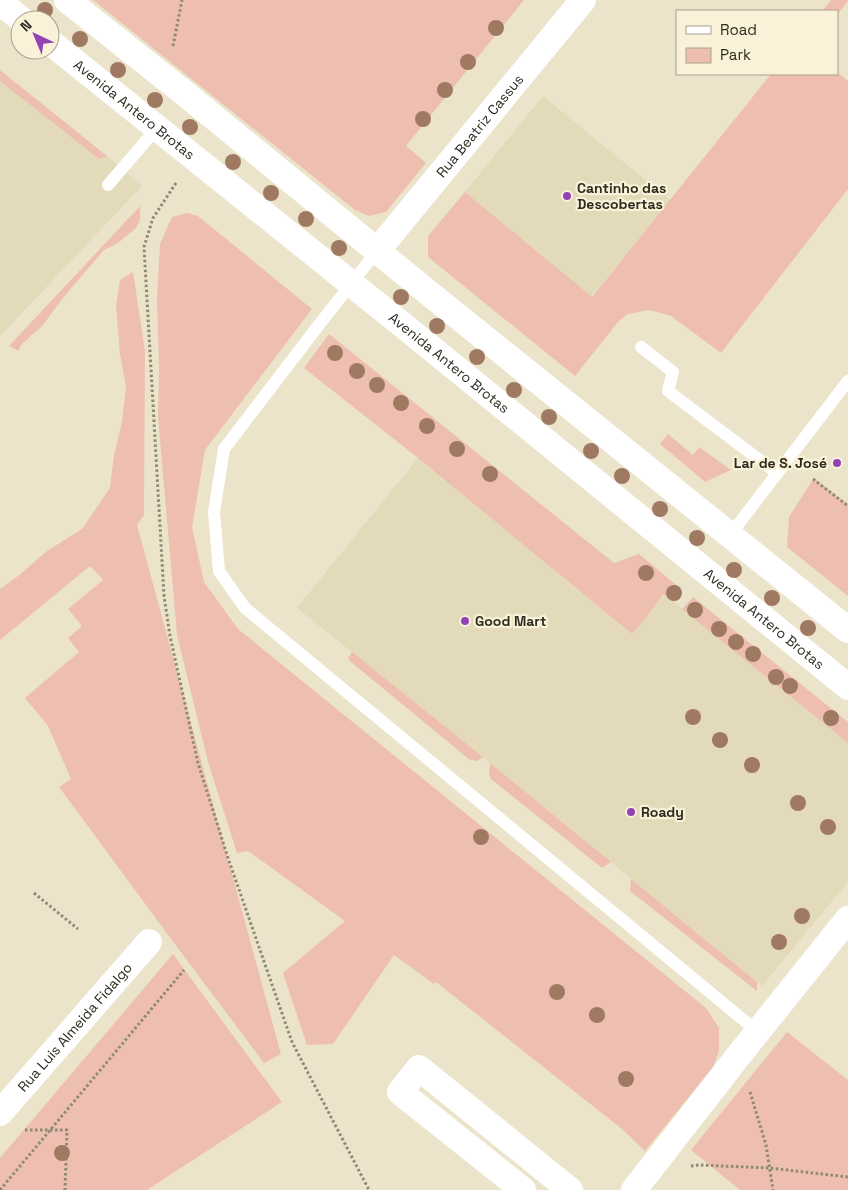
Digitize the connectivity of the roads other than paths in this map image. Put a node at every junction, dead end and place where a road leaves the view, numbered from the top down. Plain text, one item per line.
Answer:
1 (66, 0) edge
2 (583, 0) edge
3 (0, 2) edge
4 (10, 10) edge
5 (60, 50) edge
6 (157, 128) junction
7 (108, 185) dead end
8 (377, 251) junction
9 (351, 284) junction
10 (641, 347) dead end
11 (848, 381) edge
12 (777, 474) junction
13 (730, 535) junction
14 (848, 630) edge
15 (848, 687) edge
16 (848, 919) edge
17 (149, 942) dead end
18 (758, 1032) junction
19 (0, 1113) edge
20 (523, 1190) edge
21 (570, 1190) edge
22 (634, 1190) edge

1 - 8 street
2 - 8 street, Rua Beatriz Cassus
3 - 4 street
5 - 6 street, Avenida Antero Brotas
6 - 7 lane
6 - 9 street, Avenida Antero Brotas
8 - 9 lane
8 - 13 street
9 - 15 street, Avenida Antero Brotas
9 - 18 lane
10 - 12 lane
11 - 12 lane
12 - 13 lane
13 - 14 street
16 - 18 street
17 - 19 street, Rua Luis Almeida Fidalgo
18 - 22 street
20 - 21 street

